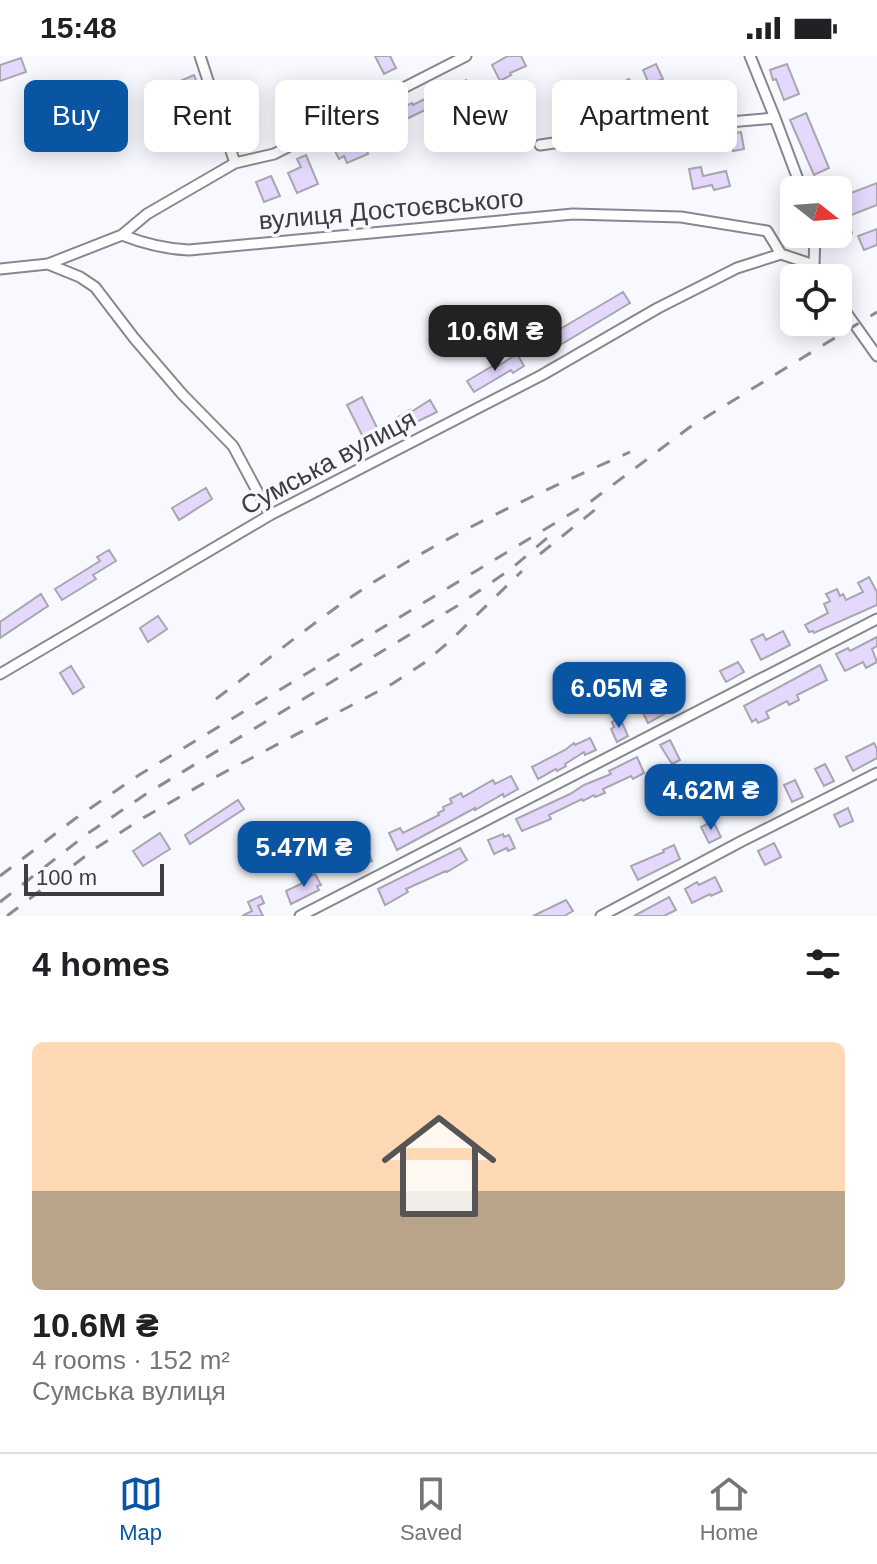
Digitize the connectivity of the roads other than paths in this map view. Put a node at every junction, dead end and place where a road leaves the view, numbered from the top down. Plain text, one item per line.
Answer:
1 (200, 56) edge
2 (466, 56) edge
3 (750, 56) edge
4 (775, 118) junction
5 (540, 145) dead end
6 (235, 163) junction
7 (797, 176) edge
8 (122, 235) junction
9 (781, 254) junction
10 (48, 264) junction
11 (811, 264) edge
12 (0, 269) edge
13 (852, 321) edge
14 (877, 356) edge
15 (270, 515) junction
16 (877, 619) edge
17 (0, 674) edge
18 (877, 773) edge
19 (300, 916) edge
20 (601, 916) edge

1 - 6 street
2 - 6 street
3 - 4 street
4 - 5 street
4 - 7 street
6 - 8 street
8 - 9 street, вулиця Достоєвського
8 - 10 street
9 - 11 street
9 - 15 street, Сумська вулиця
10 - 12 street
10 - 15 street
13 - 14 street
15 - 17 street, Сумська вулиця
16 - 19 street
18 - 20 street

